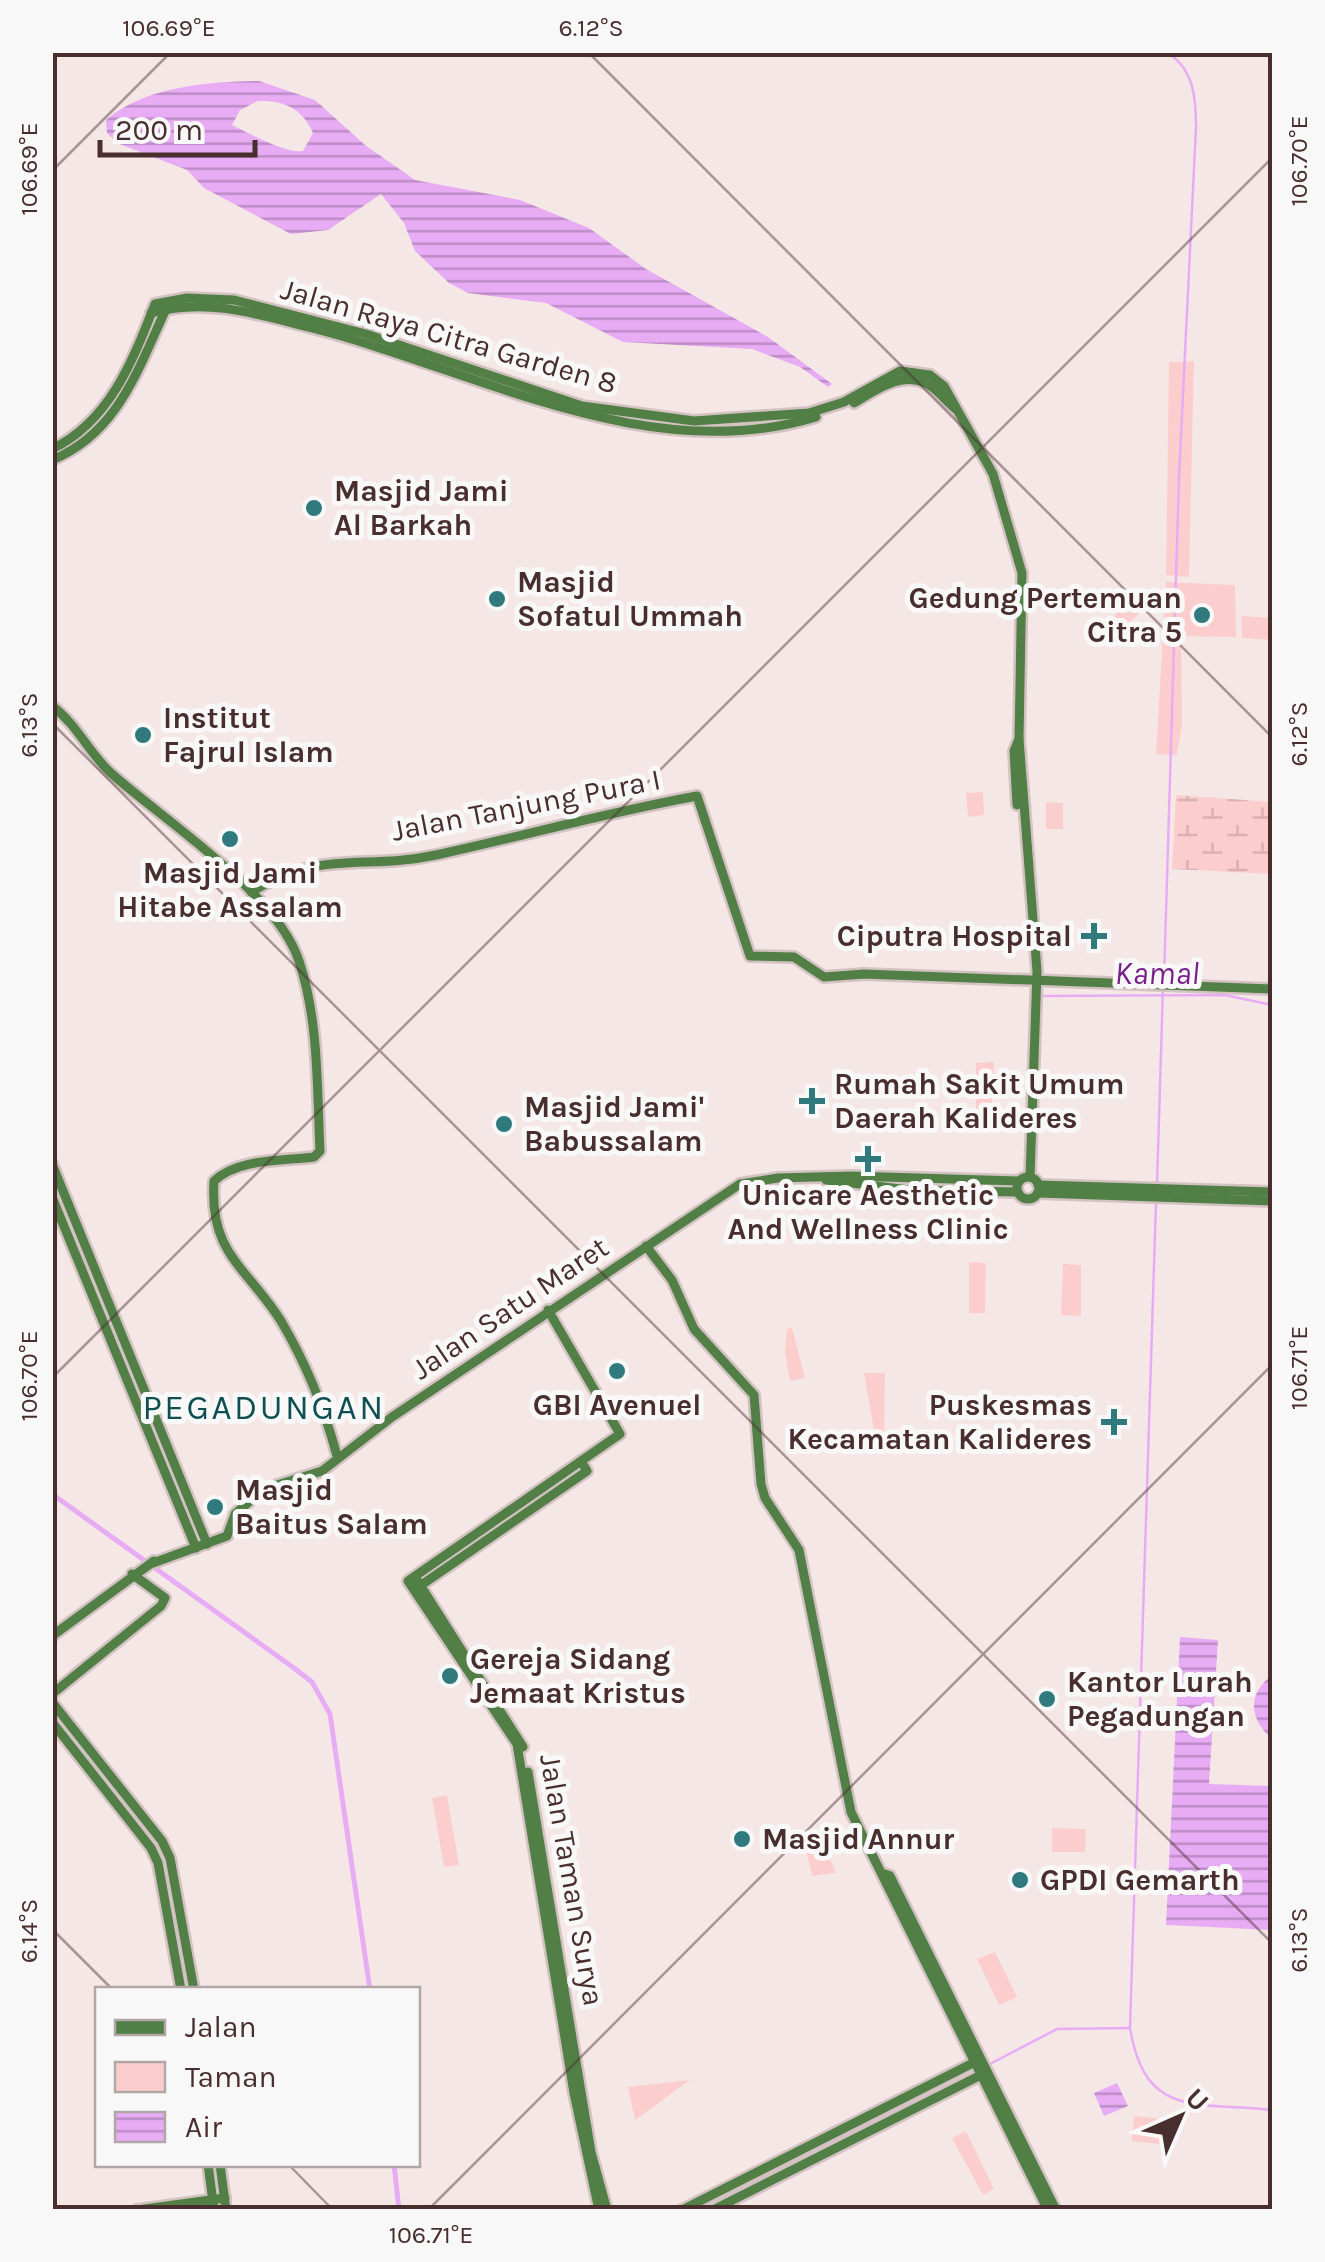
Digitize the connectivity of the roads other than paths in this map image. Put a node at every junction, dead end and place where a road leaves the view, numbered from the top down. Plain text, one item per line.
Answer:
1 (166, 309) junction
2 (151, 313) junction
3 (316, 325) junction
4 (54, 454) edge
5 (52, 706) edge
6 (1019, 739) junction
7 (251, 892) junction
8 (1032, 918) junction
9 (1033, 980) junction
10 (1049, 982) junction
11 (1272, 989) edge
12 (52, 1164) edge
13 (1028, 1184) junction
14 (1155, 1192) junction
15 (1272, 1192) edge
16 (52, 1197) edge
17 (1272, 1201) edge
18 (646, 1246) junction
19 (548, 1310) junction
20 (337, 1456) junction
21 (179, 1480) junction
22 (168, 1484) junction
23 (207, 1544) junction
24 (195, 1549) junction
25 (132, 1574) junction
26 (416, 1584) junction
27 (52, 1636) edge
28 (52, 1694) edge
29 (52, 1702) edge
30 (52, 1722) edge
31 (180, 1987) edge
32 (193, 1987) edge
33 (981, 2067) junction
34 (209, 2167) edge
35 (220, 2167) edge
36 (217, 2201) edge
37 (136, 2210) edge
38 (226, 2210) edge
39 (598, 2210) edge
40 (607, 2210) edge
41 (682, 2210) edge
42 (713, 2210) edge
43 (1048, 2210) edge
44 (1056, 2210) edge

1 - 2 street, Jalan Raya Citra Garden 8
1 - 3 street, Jalan Raya Citra Garden 8
1 - 4 street
2 - 3 street, Jalan Raya Citra Garden 8
2 - 4 street
3 - 6 street, Jalan Raya Citra Garden 8
5 - 7 street
6 - 8 street
6 - 9 street
7 - 9 street, Jalan Tanjung Pura I
7 - 20 street
8 - 9 street
8 - 10 street
9 - 10 street
9 - 13 street
10 - 11 street
12 - 21 street
13 - 14 street, Jalan Satu Maret
13 - 18 street, Jalan Satu Maret
14 - 15 street
14 - 17 street
16 - 22 street
18 - 19 street, Jalan Satu Maret
18 - 33 street
19 - 20 street, Jalan Satu Maret
19 - 26 street
20 - 23 street, Jalan Satu Maret
21 - 22 street
21 - 23 street
22 - 24 street
23 - 24 street, Jalan Satu Maret
24 - 25 street, Jalan Satu Maret
25 - 27 street, Jalan Satu Maret
25 - 28 street
26 - 39 street, Jalan Taman Surya
26 - 40 street, Jalan Taman Surya
29 - 32 street
30 - 31 street
33 - 41 street
33 - 42 street
33 - 43 street
33 - 44 street
34 - 36 street
35 - 36 street
36 - 37 street
36 - 38 street

